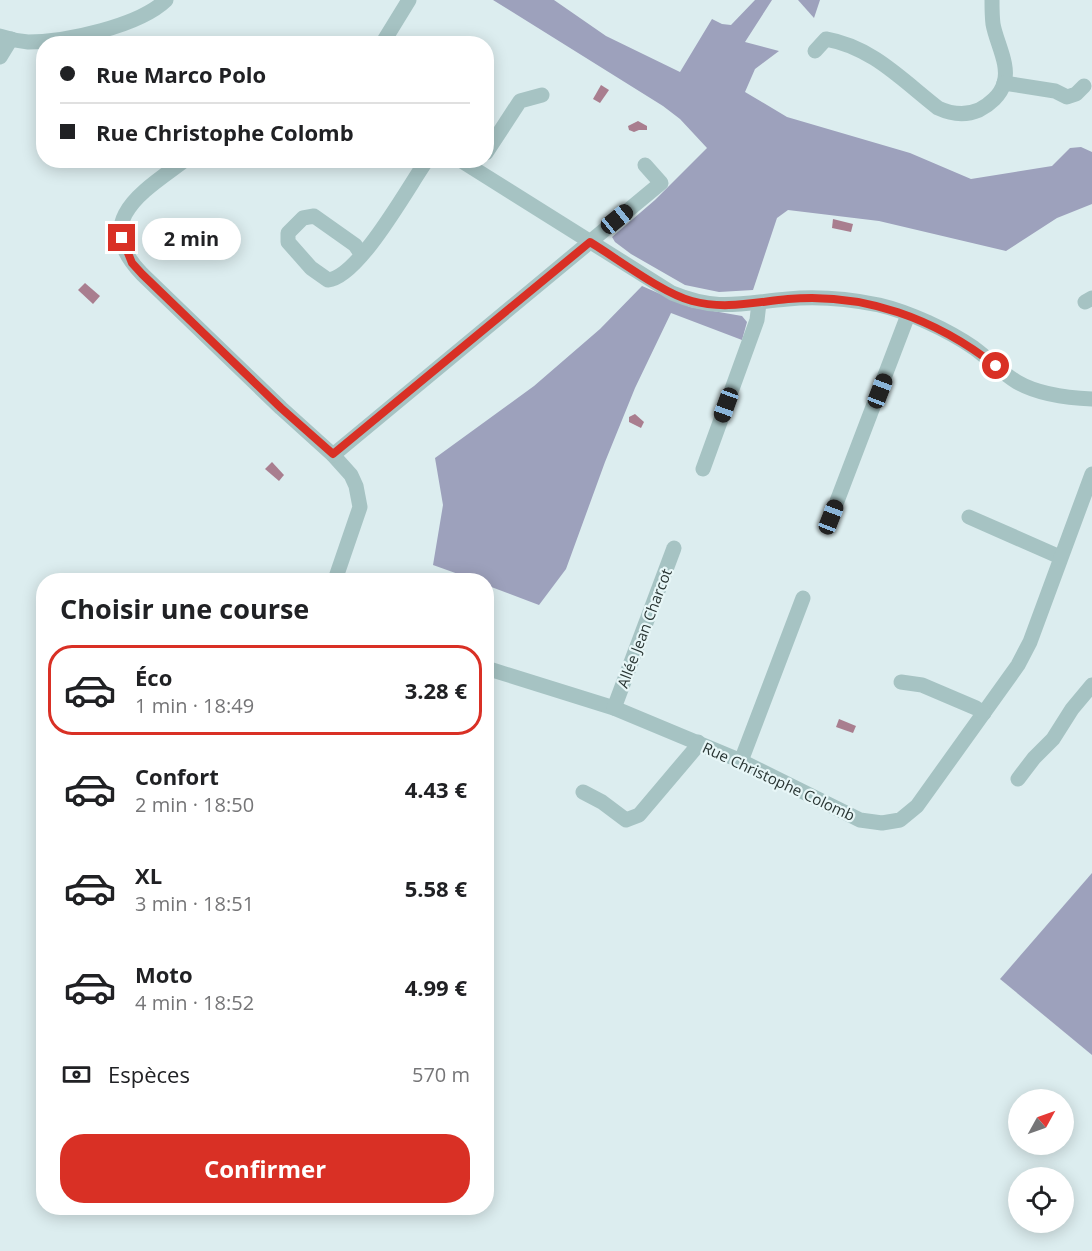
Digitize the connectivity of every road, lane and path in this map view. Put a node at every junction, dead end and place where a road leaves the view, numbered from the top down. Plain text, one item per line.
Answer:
1 (166, 0) edge
2 (409, 0) edge
3 (992, 0) edge
4 (75, 36) edge
5 (387, 36) edge
6 (6, 38) edge
7 (36, 41) edge
8 (815, 51) dead end
9 (0, 57) edge
10 (1004, 83) junction
11 (1084, 86) dead end
12 (542, 95) dead end
13 (494, 141) edge
14 (645, 165) dead end
15 (175, 168) edge
16 (422, 168) edge
17 (482, 168) edge
18 (590, 242) junction
19 (362, 255) junction
20 (759, 303) junction
21 (908, 315) junction
22 (1092, 399) edge
23 (333, 454) junction
24 (703, 469) dead end
25 (1092, 474) edge
26 (831, 517) dead end
27 (969, 517) dead end
28 (674, 548) dead end
29 (1060, 557) junction
30 (337, 573) edge
31 (802, 598) dead end
32 (494, 670) edge
33 (901, 682) dead end
34 (1092, 685) edge
35 (614, 708) junction
36 (984, 713) junction
37 (698, 742) junction
38 (741, 760) junction
39 (1018, 779) dead end
40 (583, 792) dead end

1 - 4 street
2 - 5 street
3 - 10 street
6 - 7 street
6 - 9 street
8 - 10 street
10 - 11 street
12 - 13 street
14 - 18 street
15 - 23 street
16 - 19 street
17 - 18 street
18 - 20 street
18 - 23 street
19 - 19 street
20 - 21 street
20 - 24 street
21 - 22 street
21 - 26 street
23 - 30 street
25 - 29 street, Rue Christophe Colomb
27 - 29 street
28 - 35 street, Allée Jean Charcot
29 - 36 street, Rue Christophe Colomb
31 - 38 street
32 - 35 street, Rue Christophe Colomb
33 - 36 street
34 - 39 street
35 - 37 street, Rue Christophe Colomb
36 - 38 street, Rue Christophe Colomb
37 - 38 street, Rue Christophe Colomb
37 - 40 street

